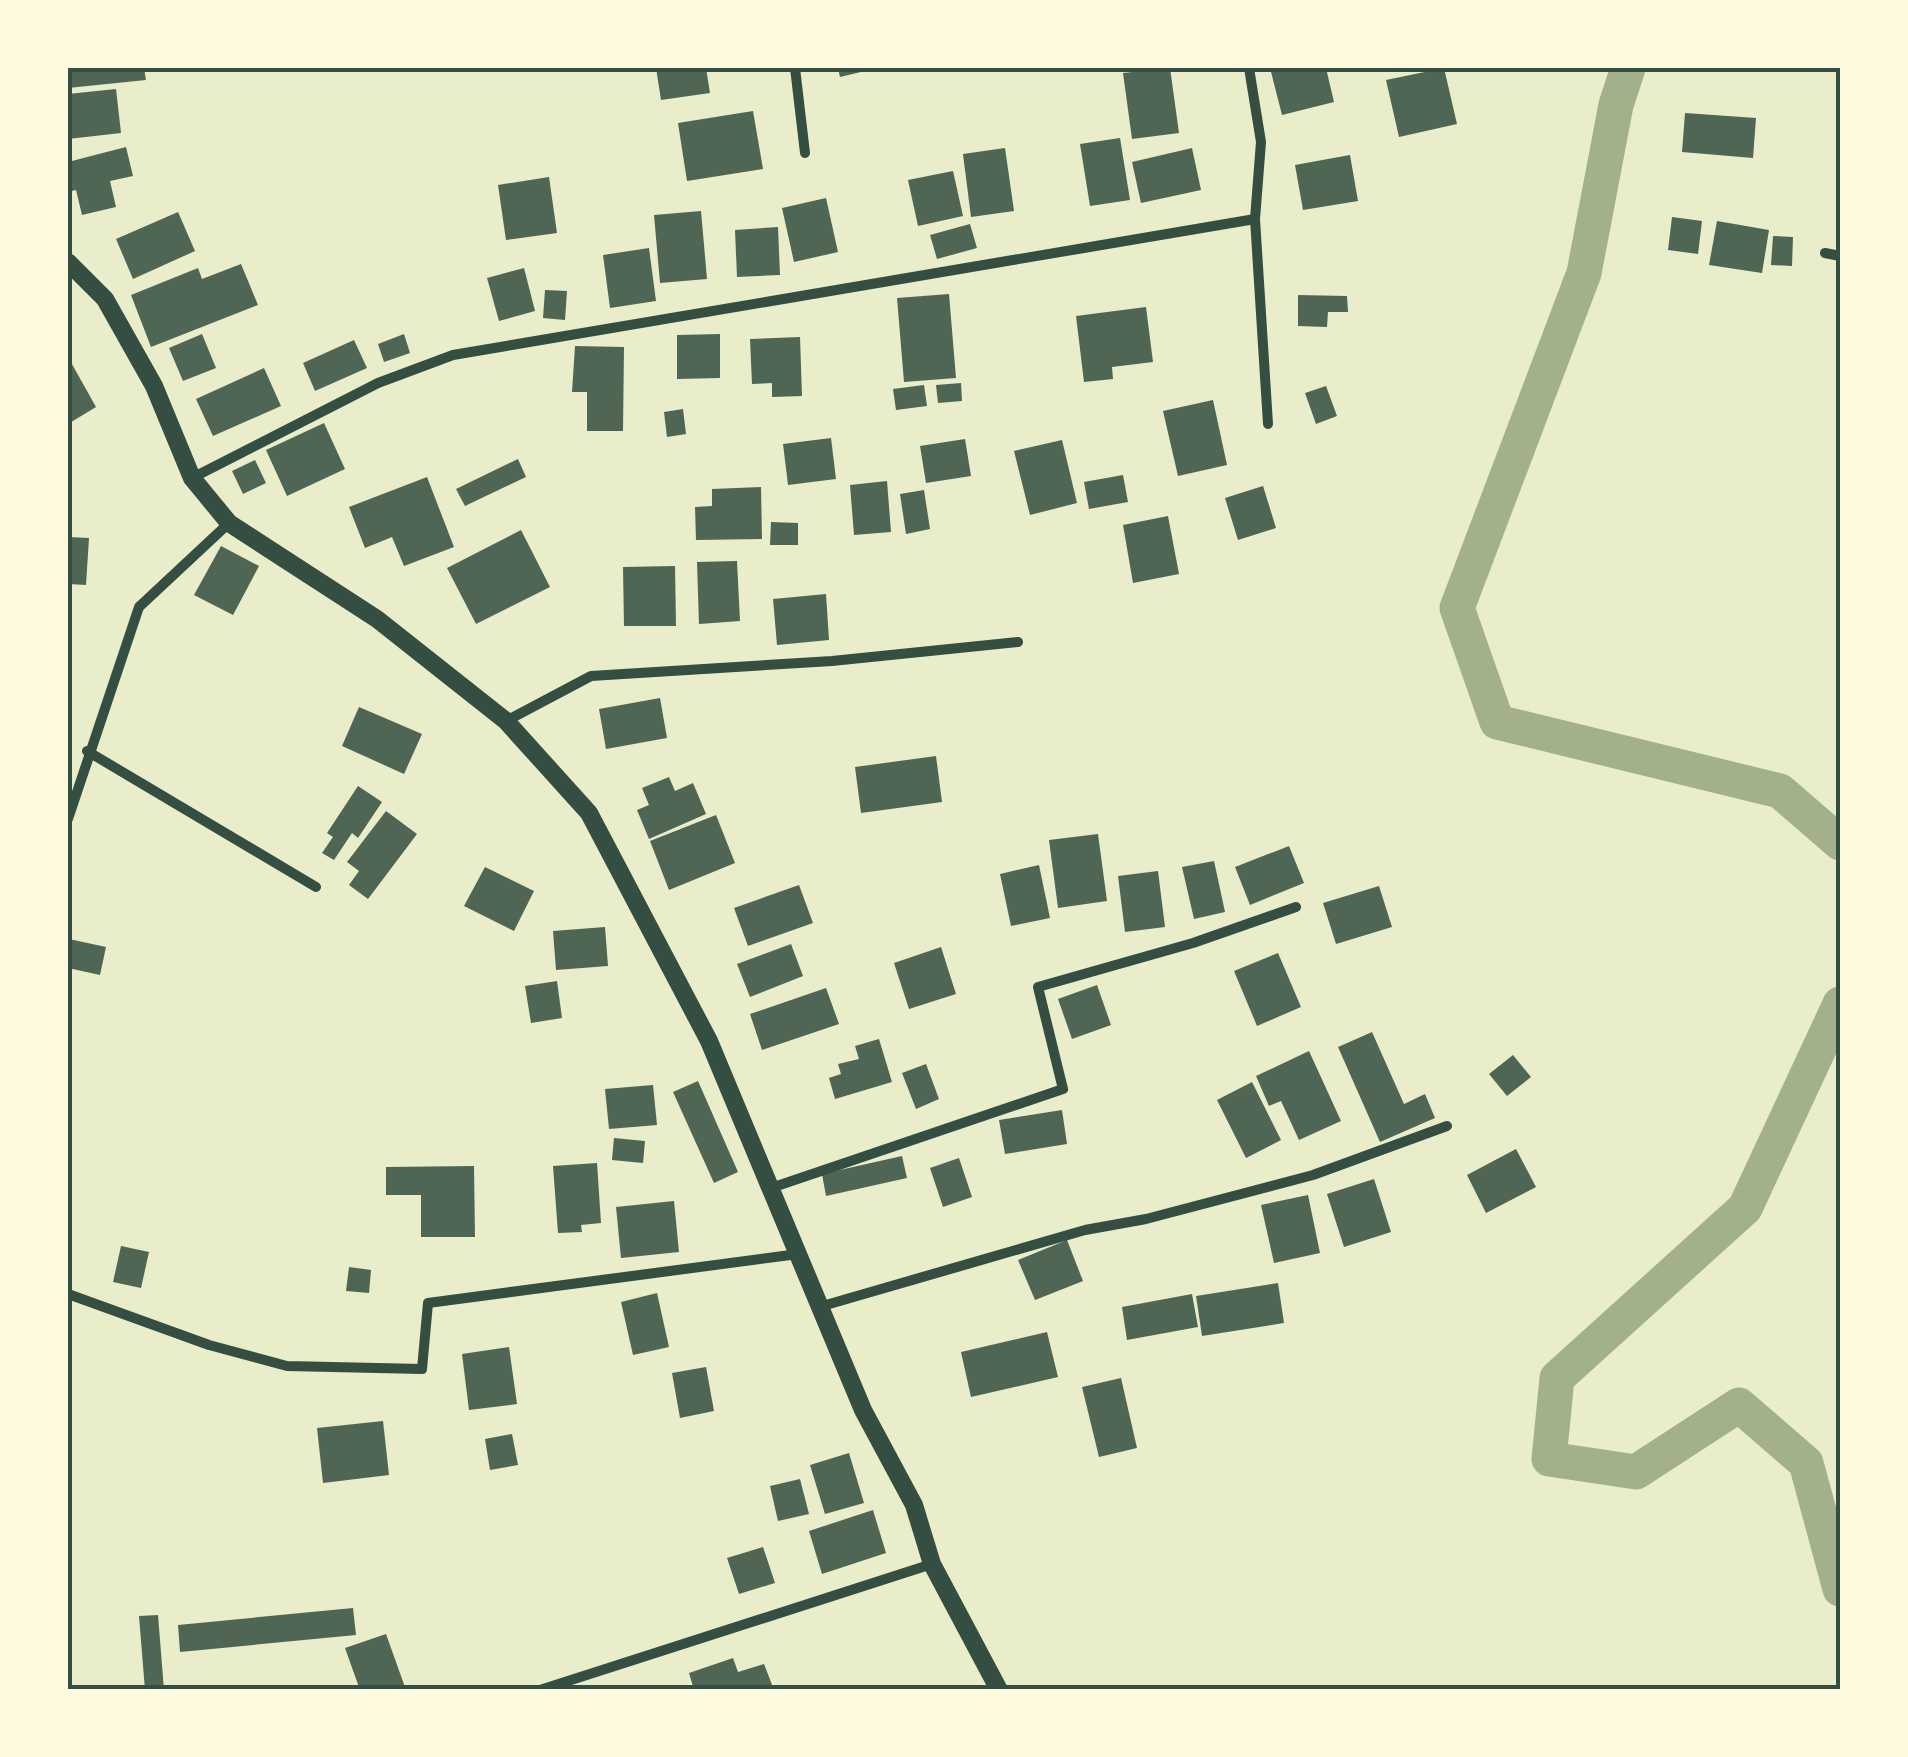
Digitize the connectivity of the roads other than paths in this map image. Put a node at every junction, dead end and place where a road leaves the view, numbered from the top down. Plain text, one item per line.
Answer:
1 (795, 68) edge
2 (1249, 68) edge
3 (805, 153) dead end
4 (1255, 219) junction
5 (1825, 253) dead end
6 (1840, 256) edge
7 (68, 262) edge
8 (1268, 424) dead end
9 (192, 478) junction
10 (229, 523) junction
11 (1018, 642) dead end
12 (506, 720) junction
13 (88, 751) junction
14 (68, 819) edge
15 (316, 887) dead end
16 (1296, 907) dead end
17 (1448, 1126) dead end
18 (771, 1188) junction
19 (798, 1254) junction
20 (68, 1294) edge
21 (818, 1308) junction
22 (932, 1564) junction
23 (540, 1690) edge
24 (999, 1690) edge

1 - 3 street
2 - 4 street
4 - 8 street
4 - 9 street
5 - 6 street
7 - 9 street
9 - 10 street
10 - 12 street
10 - 13 street
11 - 12 street
12 - 18 street
13 - 14 street
13 - 15 street
16 - 18 street
17 - 21 street
18 - 19 street
19 - 20 street
19 - 21 street
21 - 22 street
22 - 23 street
22 - 24 street

